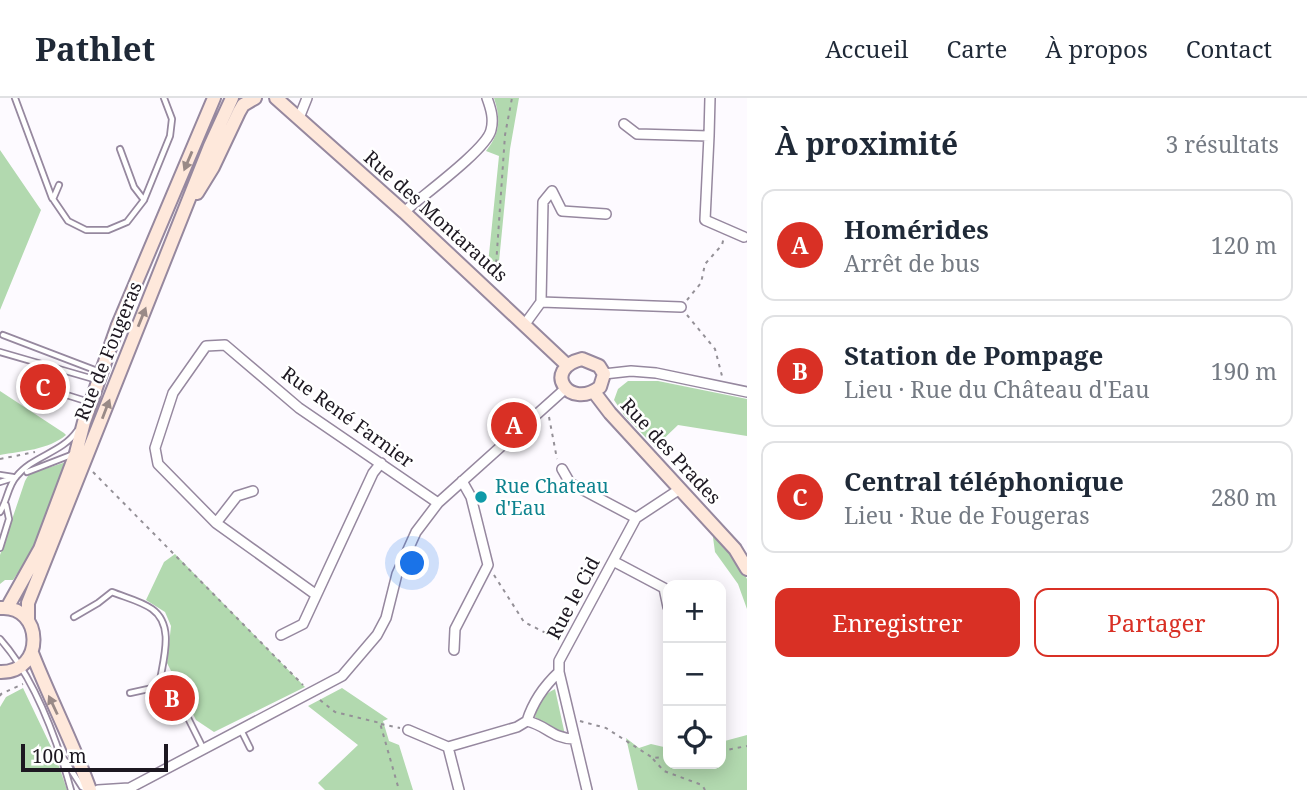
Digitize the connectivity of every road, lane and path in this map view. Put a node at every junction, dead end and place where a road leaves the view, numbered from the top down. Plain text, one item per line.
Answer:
1 (15, 98) edge
2 (164, 98) edge
3 (214, 98) edge
4 (232, 98) edge
5 (255, 98) edge
6 (276, 98) edge
7 (307, 98) edge
8 (487, 98) edge
9 (512, 98) edge
10 (710, 98) edge
11 (299, 118) junction
12 (624, 124) dead end
13 (709, 136) junction
14 (120, 149) dead end
15 (60, 186) dead end
16 (53, 199) junction
17 (144, 200) junction
18 (187, 203) junction
19 (404, 212) junction
20 (606, 214) dead end
21 (727, 229) junction
22 (744, 237) dead end
23 (494, 295) junction
24 (541, 302) junction
25 (681, 307) junction
26 (525, 324) junction
27 (4, 335) dead end
28 (0, 352) edge
29 (567, 365) junction
30 (604, 374) junction
31 (99, 376) junction
32 (722, 387) junction
33 (565, 389) junction
34 (57, 392) dead end
35 (594, 392) junction
36 (747, 392) edge
37 (90, 403) junction
38 (544, 406) junction
39 (84, 422) junction
40 (95, 436) junction
41 (38, 451) dead end
42 (76, 453) junction
43 (0, 459) edge
44 (381, 463) junction
45 (90, 468) dead end
46 (562, 470) joint
47 (0, 475) edge
48 (15, 477) junction
49 (462, 481) junction
50 (0, 482) edge
51 (680, 489) junction
52 (253, 491) dead end
53 (438, 503) junction
54 (5, 504) junction
55 (0, 512) edge
56 (636, 518) junction
57 (216, 523) junction
58 (0, 548) edge
59 (613, 561) junction
60 (488, 565) junction
61 (747, 569) edge
62 (663, 587) edge
63 (315, 594) junction
64 (3, 608) edge
65 (74, 617) dead end
66 (28, 621) junction
67 (281, 635) dead end
68 (0, 639) edge
69 (568, 643) junction
70 (454, 650) dead end
71 (32, 653) junction
72 (20, 666) junction
73 (559, 672) junction
74 (2, 680) edge
75 (22, 684) dead end
76 (159, 687) junction
77 (130, 692) dead end
78 (312, 694) junction
79 (0, 696) edge
80 (569, 717) junction
81 (527, 721) junction
82 (380, 723) junction
83 (240, 729) junction
84 (408, 730) joint
85 (574, 739) junction
86 (747, 746) edge
87 (448, 747) junction
88 (250, 748) dead end
89 (204, 749) junction
90 (726, 750) edge
91 (61, 754) junction
92 (663, 757) edge
93 (653, 758) junction
94 (127, 789) edge
95 (71, 790) edge
96 (89, 790) edge
97 (98, 790) edge
98 (399, 790) edge
99 (459, 790) edge
100 (587, 790) edge
101 (705, 790) edge

1 - 16 lane
2 - 17 lane
3 -> 31 main road, Rue de Fougeras
4 - 18 main road, Rue de Fougeras
5 - 18 main road
6 - 11 main road, Rue des Montarauds
7 - 11 street
8 - 19 street
9 - 23 path
10 - 13 street
11 - 19 main road, Rue des Montarauds
12 - 13 street
13 - 21 street
14 - 17 lane
15 - 16 lane
16 - 17 lane
40 -> 18 main road, Rue de Fougeras
19 - 23 main road, Rue des Montarauds
20 - 24 street
21 - 22 street
21 - 25 path
23 - 26 main road, Rue des Montarauds
24 - 25 street
24 - 26 street
25 - 32 path
26 - 29 main road, Rue des Montarauds
27 - 31 lane
28 - 31 lane
29 - 30 main road
29 - 33 main road
30 - 32 street
30 - 35 main road
31 - 37 main road, Rue de Fougeras
32 - 36 street
33 - 35 main road
33 - 38 street
34 - 37 lane
35 - 51 main road, Rue des Prades
37 - 39 main road, Rue de Fougeras
38 - 46 path
38 - 49 street
39 - 42 main road, Rue de Fougeras
39 - 48 lane
40 - 42 lane
40 - 66 main road, Rue de Fougeras
41 - 43 path
42 - 48 lane
42 - 64 main road, Rue de Fougeras
44 - 53 street, Rue René Farnier
44 - 57 street, Rue René Farnier
44 - 63 street
45 - 78 path
46 - 56 street
47 - 48 lane
48 - 50 lane
48 - 54 lane
49 - 53 street
49 - 60 street
51 - 56 street, Rue le Cid
51 - 61 main road, Rue des Prades
52 - 57 street
53 - 78 street
54 - 55 lane
54 - 58 lane
56 - 59 street, Rue le Cid
57 - 63 street, Rue René Farnier
59 - 62 street
59 - 69 street, Rue le Cid
60 - 69 path
60 - 70 street
63 - 67 street
64 - 66 main road
65 - 76 lane
66 - 71 main road, Rue de Fougeras
68 - 72 lane
69 - 73 street, Rue le Cid
71 - 72 main road
96 -> 71 main road, Rue de Fougeras
72 - 74 main road
72 - 91 lane
73 - 80 street, Rue le Cid
73 - 81 street
74 - 75 path
74 - 79 path
76 - 77 lane
76 - 89 lane
78 - 82 path
78 - 83 street
80 - 85 street, Rue le Cid
80 - 93 path
81 - 85 street
81 - 87 street
82 - 84 path
82 - 98 path
83 - 88 lane
83 - 89 street
84 - 87 street
85 - 100 street, Rue le Cid
86 - 90 path
87 - 99 street
89 - 94 street
91 - 95 lane
91 - 96 lane
92 - 93 path
93 - 101 path
94 - 97 street

